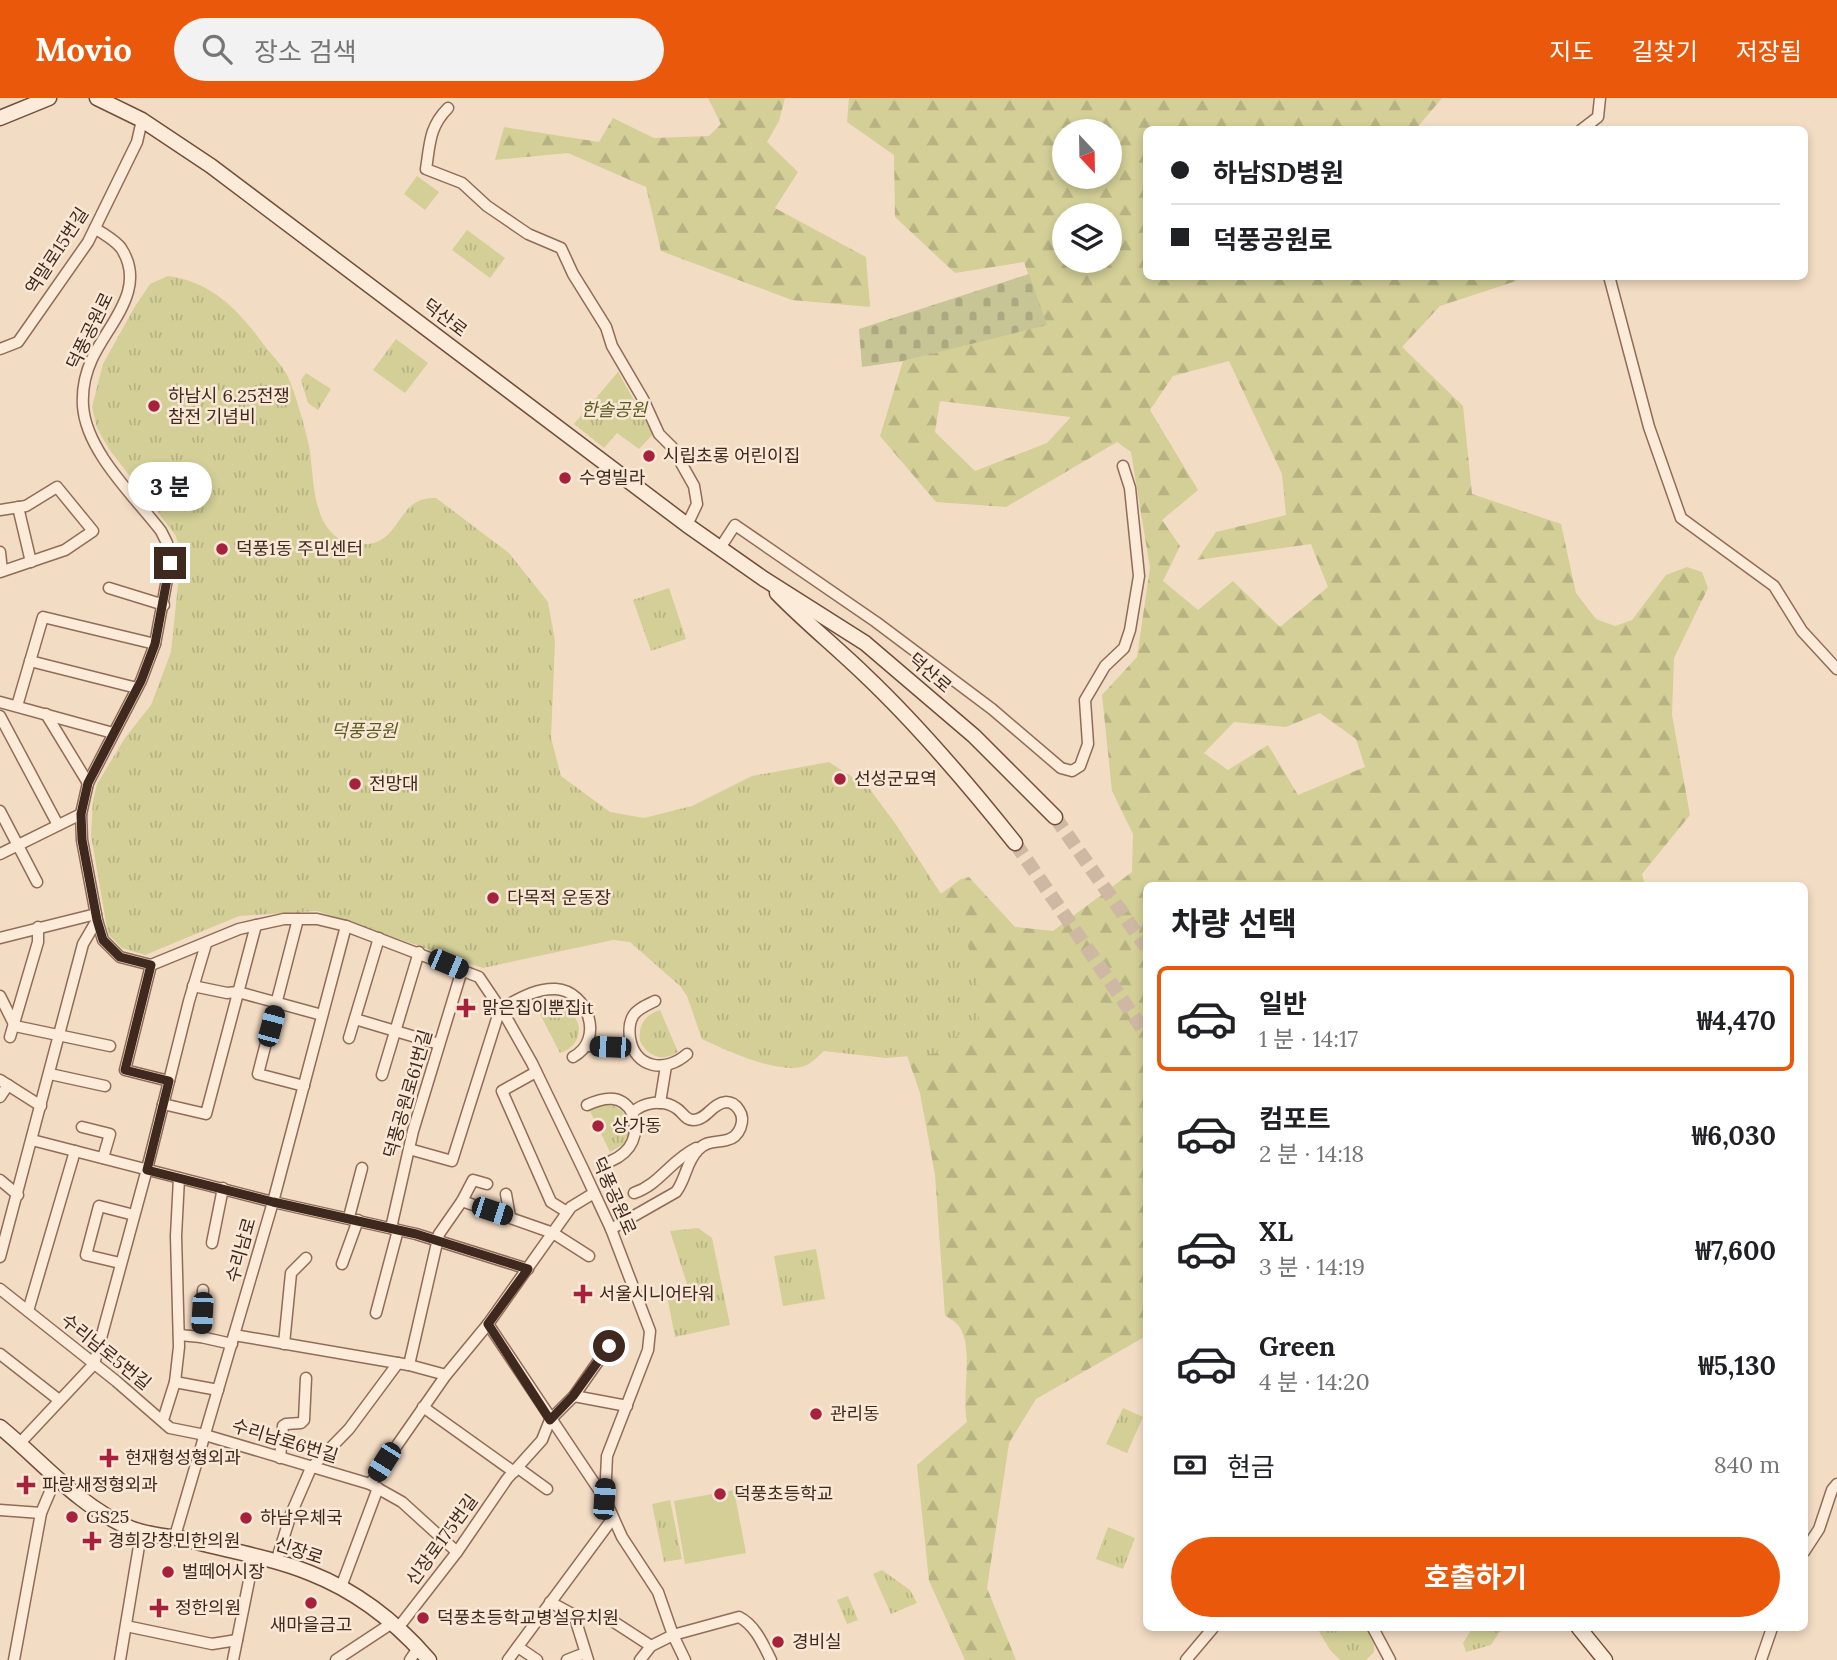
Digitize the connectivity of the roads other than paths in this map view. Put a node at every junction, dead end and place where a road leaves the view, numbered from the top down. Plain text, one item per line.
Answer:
1 (49, 98) edge
2 (97, 98) edge
3 (1600, 98) edge
4 (449, 108) dead end
5 (0, 118) edge
6 (142, 120) junction
7 (1586, 126) edge
8 (96, 228) junction
9 (1610, 280) edge
10 (0, 349) edge
11 (1123, 466) dead end
12 (18, 507) junction
13 (0, 510) edge
14 (687, 525) junction
15 (720, 548) junction
16 (0, 552) edge
17 (31, 562) junction
18 (1, 572) edge
19 (764, 579) junction
20 (109, 588) dead end
21 (164, 605) junction
22 (155, 644) junction
23 (30, 660) junction
24 (1837, 669) edge
25 (136, 688) junction
26 (0, 702) edge
27 (17, 706) junction
28 (46, 714) junction
29 (0, 716) edge
30 (114, 733) junction
31 (88, 783) junction
32 (0, 811) edge
33 (81, 814) junction
34 (1055, 817) tunnel mouth
35 (58, 825) junction
36 (1015, 843) tunnel mouth
37 (19, 844) junction
38 (0, 854) edge
39 (37, 882) dead end
40 (96, 917) junction
41 (298, 919) junction
42 (256, 925) junction
43 (346, 926) junction
44 (38, 927) junction
45 (0, 937) edge
46 (379, 938) junction
47 (206, 944) junction
48 (419, 952) junction
49 (151, 965) junction
50 (462, 970) junction
51 (193, 986) junction
52 (238, 992) junction
53 (0, 996) edge
54 (655, 1001) dead end
55 (277, 1003) junction
56 (500, 1009) junction
57 (322, 1015) junction
58 (355, 1019) junction
59 (15, 1026) junction
60 (395, 1030) junction
61 (60, 1036) junction
62 (10, 1037) dead end
63 (349, 1038) dead end
64 (439, 1044) junction
65 (110, 1046) dead end
66 (587, 1046) junction
67 (632, 1048) junction
68 (687, 1054) dead end
69 (573, 1057) dead end
70 (666, 1066) junction
71 (536, 1072) junction
72 (50, 1074) junction
73 (382, 1075) dead end
74 (169, 1081) junction
75 (4, 1083) edge
76 (106, 1086) dead end
77 (304, 1086) junction
78 (0, 1097) edge
79 (660, 1103) junction
80 (163, 1104) junction
81 (587, 1105) dead end
82 (41, 1106) junction
83 (632, 1113) junction
84 (82, 1126) dead end
85 (32, 1140) junction
86 (702, 1146) junction
87 (409, 1149) junction
88 (75, 1151) junction
89 (103, 1158) junction
90 (611, 1161) dead end
91 (362, 1168) dead end
92 (147, 1170) junction
93 (179, 1178) junction
94 (0, 1180) edge
95 (487, 1184) dead end
96 (223, 1188) junction
97 (594, 1193) junction
98 (634, 1193) dead end
99 (506, 1194) dead end
100 (18, 1195) junction
101 (462, 1201) junction
102 (273, 1202) junction
103 (567, 1212) junction
104 (134, 1215) junction
105 (510, 1217) junction
106 (354, 1219) junction
107 (394, 1229) junction
108 (611, 1229) junction
109 (553, 1233) junction
110 (3, 1234) edge
111 (436, 1241) junction
112 (212, 1243) dead end
113 (589, 1256) dead end
114 (0, 1257) edge
115 (306, 1258) dead end
116 (120, 1263) junction
117 (342, 1264) dead end
118 (528, 1269) junction
119 (0, 1289) edge
120 (203, 1290) dead end
121 (28, 1311) junction
122 (376, 1313) dead end
123 (488, 1324) junction
124 (179, 1335) junction
125 (201, 1337) junction
126 (233, 1339) junction
127 (284, 1344) junction
128 (609, 1346) dead end
129 (0, 1354) edge
130 (94, 1364) junction
131 (403, 1364) junction
132 (446, 1374) junction
133 (306, 1378) dead end
134 (175, 1382) junction
135 (218, 1390) junction
136 (573, 1396) junction
137 (59, 1400) junction
138 (627, 1406) junction
139 (423, 1407) junction
140 (163, 1420) junction
141 (550, 1420) junction
142 (0, 1427) edge
143 (205, 1435) junction
144 (19, 1444) junction
145 (280, 1458) junction
146 (311, 1468) junction
147 (516, 1470) junction
148 (58, 1479) junction
149 (1837, 1484) edge
150 (374, 1486) junction
151 (547, 1489) dead end
152 (604, 1499) junction
153 (0, 1510) edge
154 (41, 1513) junction
155 (613, 1518) junction
156 (139, 1532) junction
157 (174, 1536) junction
158 (1808, 1546) edge
159 (457, 1552) junction
160 (254, 1556) junction
161 (276, 1562) junction
162 (341, 1587) junction
163 (550, 1602) junction
164 (614, 1622) dead end
165 (125, 1626) junction
166 (395, 1626) junction
167 (1210, 1631) edge
168 (1375, 1631) edge
169 (1582, 1631) edge
170 (1590, 1631) edge
171 (1771, 1631) edge
172 (673, 1635) junction
173 (237, 1640) junction
174 (651, 1646) junction
175 (518, 1647) junction
176 (414, 1654) edge
177 (586, 1656) edge
178 (1604, 1658) edge
179 (14, 1660) edge
180 (120, 1660) edge
181 (233, 1660) edge
182 (336, 1660) edge
183 (429, 1660) edge
184 (508, 1660) edge
185 (537, 1660) edge
186 (567, 1660) edge
187 (640, 1660) edge
188 (685, 1660) edge
189 (771, 1660) edge
190 (1186, 1660) edge
191 (1390, 1660) edge
192 (1761, 1660) edge

1 - 5 main road
2 - 6 main road, 덕산로
3 - 7 street
4 - 14 street
6 - 8 street, 역말로15번길
6 - 14 main road, 덕산로
8 - 10 street, 역말로15번길
8 - 21 street, 덕풍공원로
9 - 24 street
11 - 15 street
12 - 13 street
12 - 17 street
12 - 17 street
14 - 15 main road, 덕산로
15 - 19 main road, 덕산로
16 - 18 street
17 - 18 street
19 - 34 main road, 덕산로
19 - 36 main road, 덕산로
20 - 21 street
21 - 22 street, 덕풍공원로
22 - 23 street
22 - 25 street, 덕풍공원로
23 - 25 street
23 - 27 street
25 - 30 street, 덕풍공원로
26 - 27 street
27 - 28 street
28 - 30 street
28 - 31 street
29 - 35 street
30 - 31 street, 덕풍공원로
31 - 33 street, 덕풍공원로
32 - 37 street
33 - 35 street
33 - 40 street, 덕풍공원로
35 - 37 street
37 - 38 street
37 - 39 street
40 - 44 street
40 - 49 street, 덕풍공원로
40 - 61 street
41 - 42 street, 덕풍공원로
41 - 43 street, 덕풍공원로
41 - 55 street
42 - 47 street, 덕풍공원로
42 - 52 street
43 - 46 street, 덕풍공원로
43 - 57 street, 수리남로
44 - 45 street
44 - 59 street
46 - 48 street, 덕풍공원로
46 - 58 street
47 - 49 street, 덕풍공원로
47 - 51 street
48 - 50 street, 덕풍공원로
48 - 60 street
49 - 74 street
50 - 56 street, 덕풍공원로
50 - 64 street, 덕풍공원로61번길
51 - 52 street
51 - 74 street
52 - 55 street
52 - 80 street
53 - 59 street
54 - 67 street
55 - 57 street
55 - 77 street
56 - 66 street
56 - 71 street, 덕풍공원로
56 - 87 street
57 - 77 street, 수리남로
58 - 60 street
58 - 63 street
59 - 61 street
59 - 62 street
60 - 64 street
60 - 73 street
61 - 65 street
61 - 72 street
64 - 87 street, 덕풍공원로61번길
66 - 67 street
66 - 69 street
67 - 70 street
68 - 70 street
70 - 79 street
71 - 97 street, 덕풍공원로
71 - 103 street
72 - 76 street
72 - 82 street
74 - 80 street
75 - 78 street
75 - 82 street
77 - 102 street, 수리남로
79 - 83 street
79 - 86 street
80 - 92 street
81 - 83 street
82 - 85 street
83 - 90 street
84 - 89 street
85 - 88 street
85 - 100 street
86 - 98 street
86 - 108 street
87 - 107 street, 덕풍공원로61번길
88 - 89 street
88 - 121 street
89 - 92 street
91 - 106 street
92 - 93 street
92 - 104 street
93 - 96 street
93 - 124 street, 수리남로5번길
94 - 100 street
95 - 101 street
96 - 102 street
96 - 112 street
97 - 103 street
97 - 108 street, 덕풍공원로
99 - 105 street
100 - 110 street
101 - 105 street
101 - 111 street
102 - 106 street
102 - 126 street, 수리남로
103 - 109 street
104 - 116 street
104 - 116 street
105 - 109 street
106 - 107 street
106 - 117 street
107 - 111 street
107 - 122 street, 덕풍공원로61번길
108 - 138 street, 덕풍공원로
109 - 113 street
109 - 118 street
110 - 114 street
111 - 118 street
111 - 131 street
115 - 127 street
116 - 130 street
118 - 123 street
119 - 121 street, 수리남로5번길
120 - 125 street, 수리남로
121 - 130 street, 수리남로5번길
123 - 132 street
123 - 141 street
124 - 125 street
124 - 134 street, 수리남로5번길
125 - 126 street
126 - 127 street
126 - 135 street, 수리남로
127 - 131 street
128 - 136 street
129 - 137 street
130 - 137 street
130 - 140 street, 수리남로5번길
131 - 132 street
131 - 146 street
132 - 139 street
133 - 145 street
134 - 135 street
134 - 140 street, 수리남로5번길
135 - 143 street, 수리남로
136 - 138 street
136 - 141 street, 신장로175번길
137 - 144 street
138 - 152 street, 덕풍공원로
139 - 147 street
139 - 150 street
140 - 143 street, 수리남로5번길
141 - 147 street, 신장로175번길
141 - 152 street
142 - 144 main road, 신장로
143 - 145 street, 수리남로6번길
143 - 157 street, 수리남로
144 - 148 main road, 신장로
145 - 146 street, 수리남로6번길
146 - 150 street, 수리남로6번길
146 - 161 street
147 - 151 street
147 - 159 street, 신장로175번길
148 - 154 street
148 - 156 main road, 신장로
149 - 158 street
150 - 159 street, 수리남로6번길
150 - 162 street
152 - 155 street, 덕풍공원로
153 - 154 street
154 - 179 street
155 - 163 street
155 - 172 street, 덕풍공원로
156 - 157 main road, 신장로
156 - 165 street
157 - 160 main road, 신장로
159 - 166 street, 신장로175번길
160 - 161 main road, 신장로
160 - 173 street
161 - 162 main road, 신장로
162 - 166 main road, 신장로
163 - 175 street
163 - 177 street
164 - 174 street
165 - 173 street
165 - 180 street
166 - 176 main road, 신장로
166 - 182 street, 신장로175번길
167 - 190 street
168 - 191 street
169 - 178 main road
170 - 178 main road
171 - 192 street
172 - 174 street
172 - 188 street, 덕풍공원로
172 - 189 street
173 - 181 street
174 - 187 street
175 - 184 street
175 - 185 street
176 - 183 main road, 신장로
177 - 186 street

